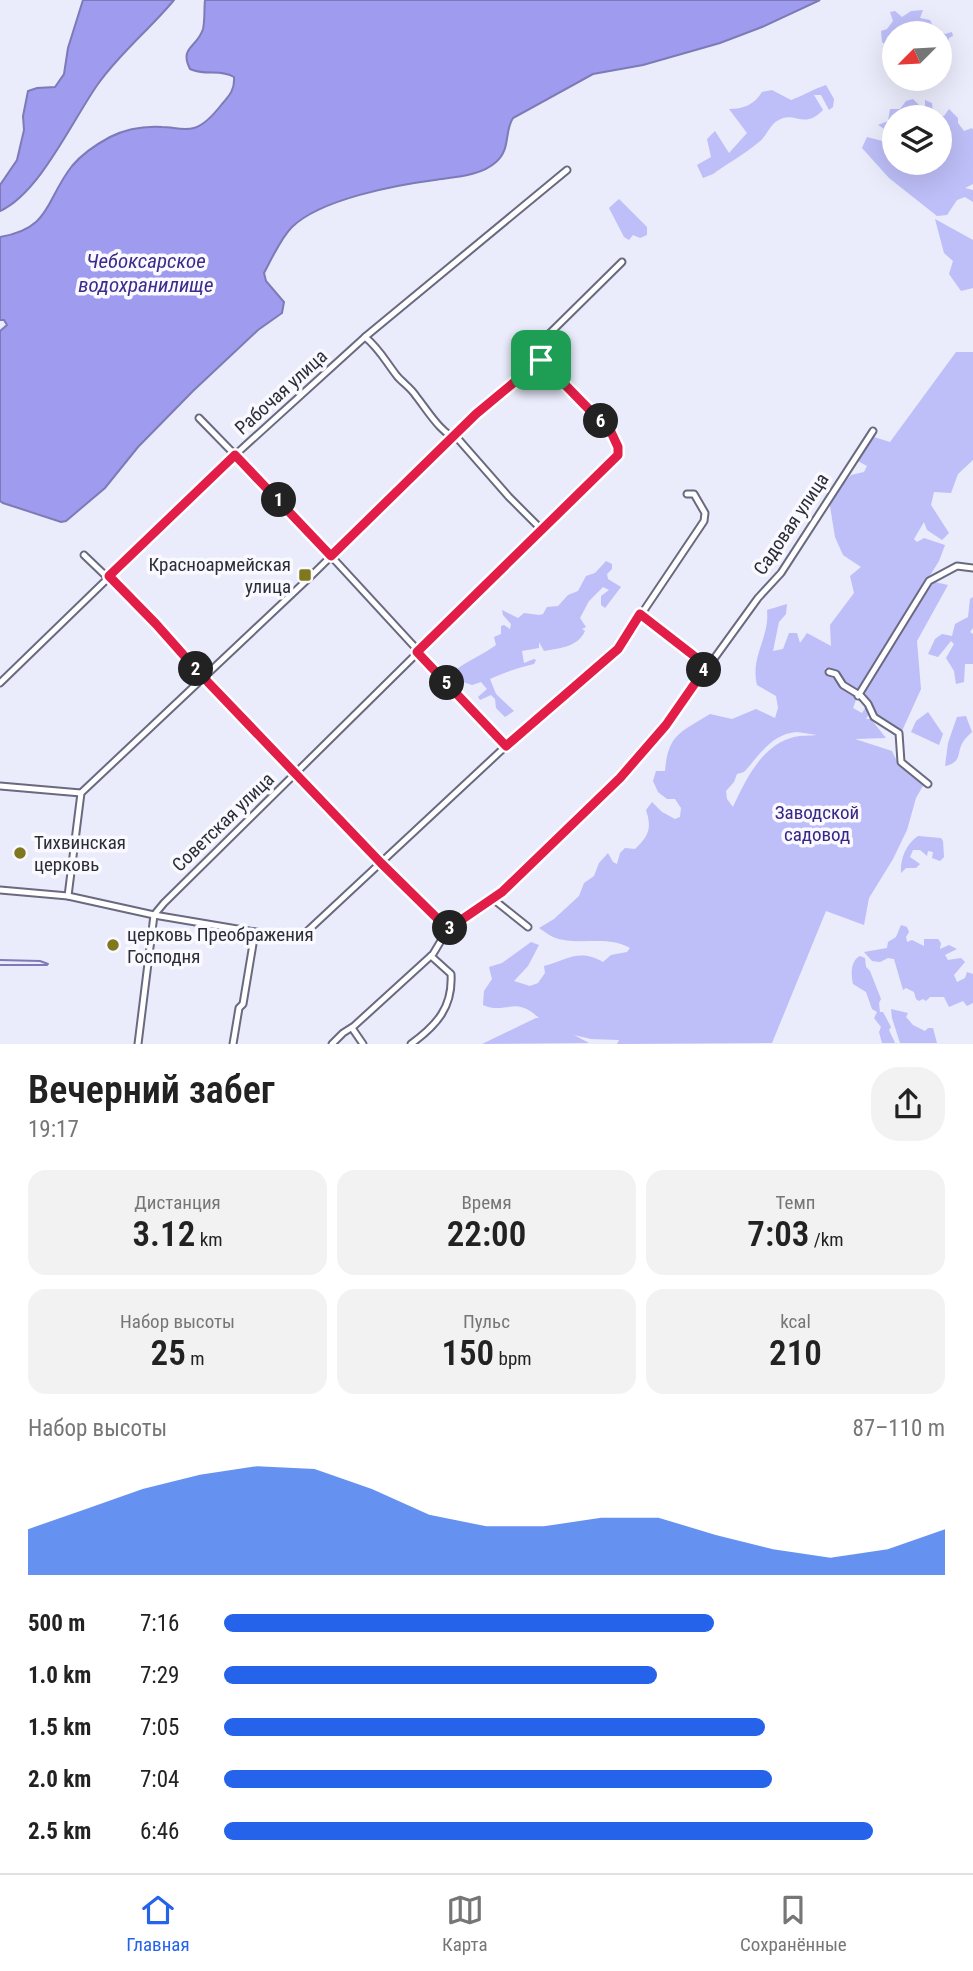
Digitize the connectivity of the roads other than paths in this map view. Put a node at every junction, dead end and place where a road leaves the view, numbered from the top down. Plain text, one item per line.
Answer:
1 (567, 170) dead end
2 (622, 262) dead end
3 (365, 337) junction
4 (541, 360) junction
5 (199, 418) dead end
6 (873, 431) dead end
7 (452, 438) junction
8 (235, 455) junction
9 (687, 494) dead end
10 (542, 530) junction
11 (84, 555) dead end
12 (331, 556) junction
13 (973, 568) edge
14 (109, 576) junction
15 (640, 614) junction
16 (417, 652) junction
17 (707, 666) junction
18 (828, 671) dead end
19 (203, 677) junction
20 (0, 683) edge
21 (858, 696) junction
22 (506, 746) junction
23 (296, 772) junction
24 (928, 784) dead end
25 (0, 786) edge
26 (81, 793) junction
27 (381, 863) junction
28 (0, 890) edge
29 (68, 896) junction
30 (493, 899) junction
31 (154, 915) junction
32 (528, 927) dead end
33 (448, 929) junction
34 (255, 932) junction
35 (431, 956) junction
36 (352, 1028) junction
37 (138, 1044) edge
38 (233, 1044) edge
39 (332, 1044) edge
40 (363, 1044) edge
41 (411, 1044) edge

1 - 3 street, Рабочая улица
2 - 4 street
3 - 7 street
3 - 8 street, Рабочая улица
4 - 7 street
4 - 10 street, Советская улица
5 - 8 street
6 - 17 street, Садовая улица
7 - 10 street
7 - 12 street
8 - 12 street
8 - 14 street, Рабочая улица
9 - 15 street
10 - 16 street, Советская улица
11 - 14 street
12 - 16 street
12 - 19 street
13 - 21 street
14 - 19 street
14 - 20 street, Рабочая улица
15 - 17 street
15 - 22 street
16 - 22 street
16 - 23 street, Советская улица
17 - 30 street, Садовая улица
18 - 21 street
19 - 23 street
19 - 26 street
21 - 24 street
22 - 27 street
23 - 27 street
23 - 31 street, Советская улица
25 - 26 street
26 - 29 street
27 - 33 street
27 - 34 street
28 - 29 street
29 - 31 street
30 - 32 street
30 - 33 street, Садовая улица
31 - 34 street
31 - 37 street
33 - 35 street, Садовая улица
34 - 38 street
35 - 36 street, Садовая улица
35 - 41 street
36 - 39 street, Садовая улица
36 - 40 street

